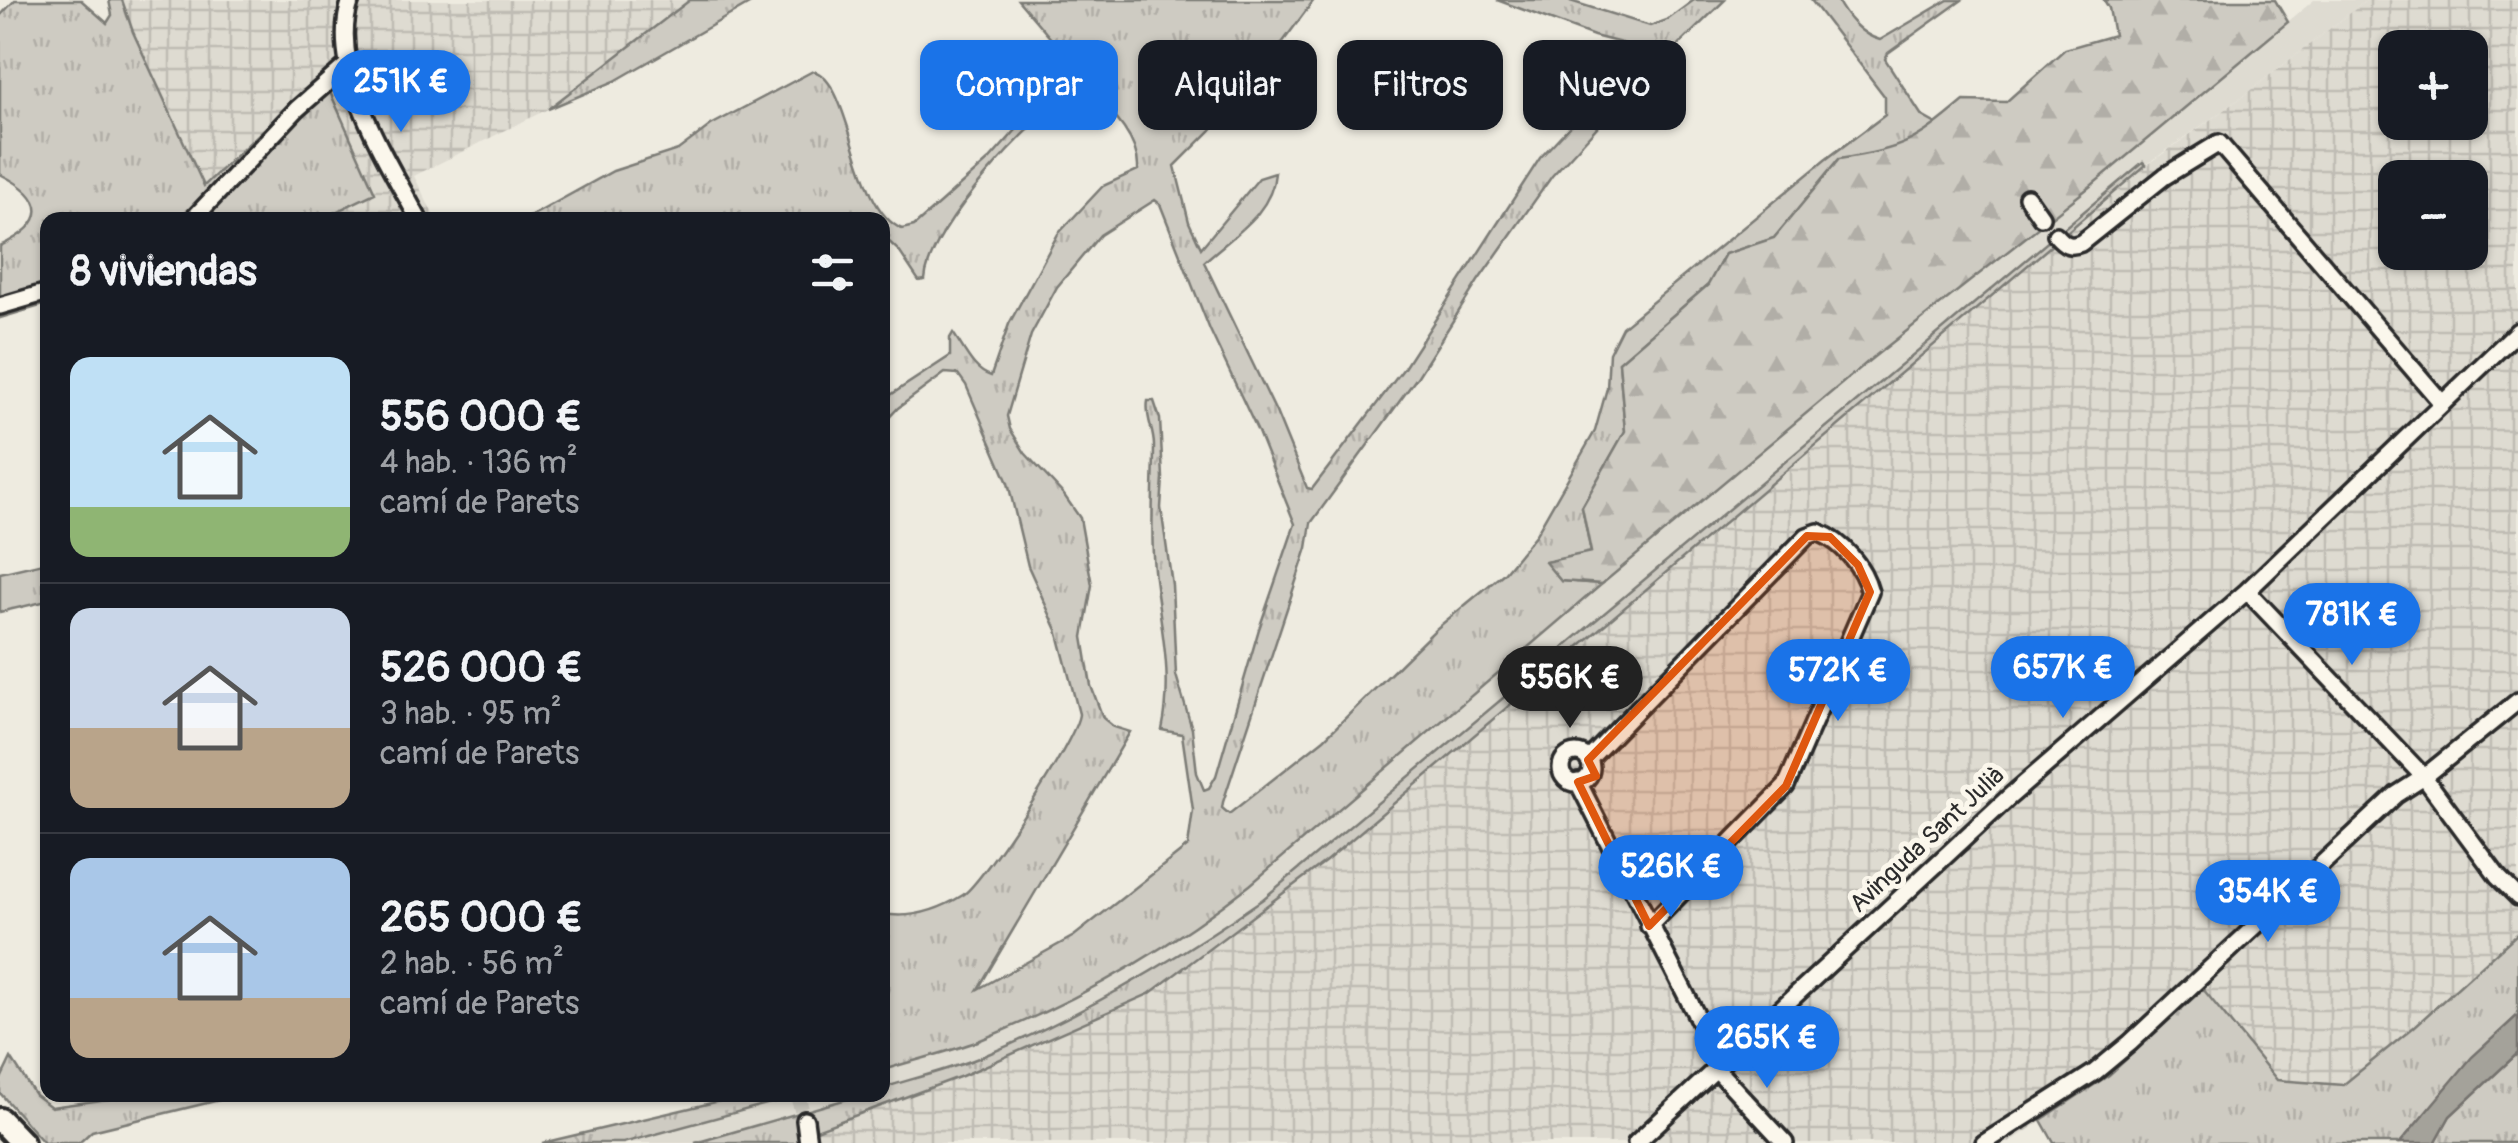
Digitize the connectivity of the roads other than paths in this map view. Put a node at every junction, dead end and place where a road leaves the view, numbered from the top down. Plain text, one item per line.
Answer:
1 (351, 0) edge
2 (348, 66) junction
3 (2027, 198) dead end
4 (200, 212) edge
5 (416, 212) edge
6 (2041, 216) dead end
7 (2056, 235) dead end
8 (40, 294) edge
9 (0, 306) edge
10 (2518, 331) edge
11 (2442, 403) junction
12 (2248, 591) junction
13 (2518, 701) edge
14 (1588, 760) junction
15 (2424, 777) junction
16 (1578, 782) junction
17 (2518, 896) edge
18 (1649, 926) junction
19 (1716, 1069) junction
20 (804, 1120) tunnel mouth
21 (808, 1143) edge
22 (1636, 1143) edge
23 (1785, 1143) edge
24 (1984, 1143) edge

1 - 2 street
2 - 4 street
2 - 5 street
3 - 6 street
7 - 11 street
8 - 9 street
10 - 11 street, Avinguda Sant Julià
11 - 12 street, Avinguda Sant Julià
12 - 15 street
12 - 19 street, Avinguda Sant Julià
13 - 15 street
14 - 16 street
14 - 16 street
14 - 18 street
15 - 17 street
15 - 24 street
16 - 18 street
18 - 19 street
19 - 22 street, Avinguda Sant Julià
19 - 23 street
20 - 21 street

